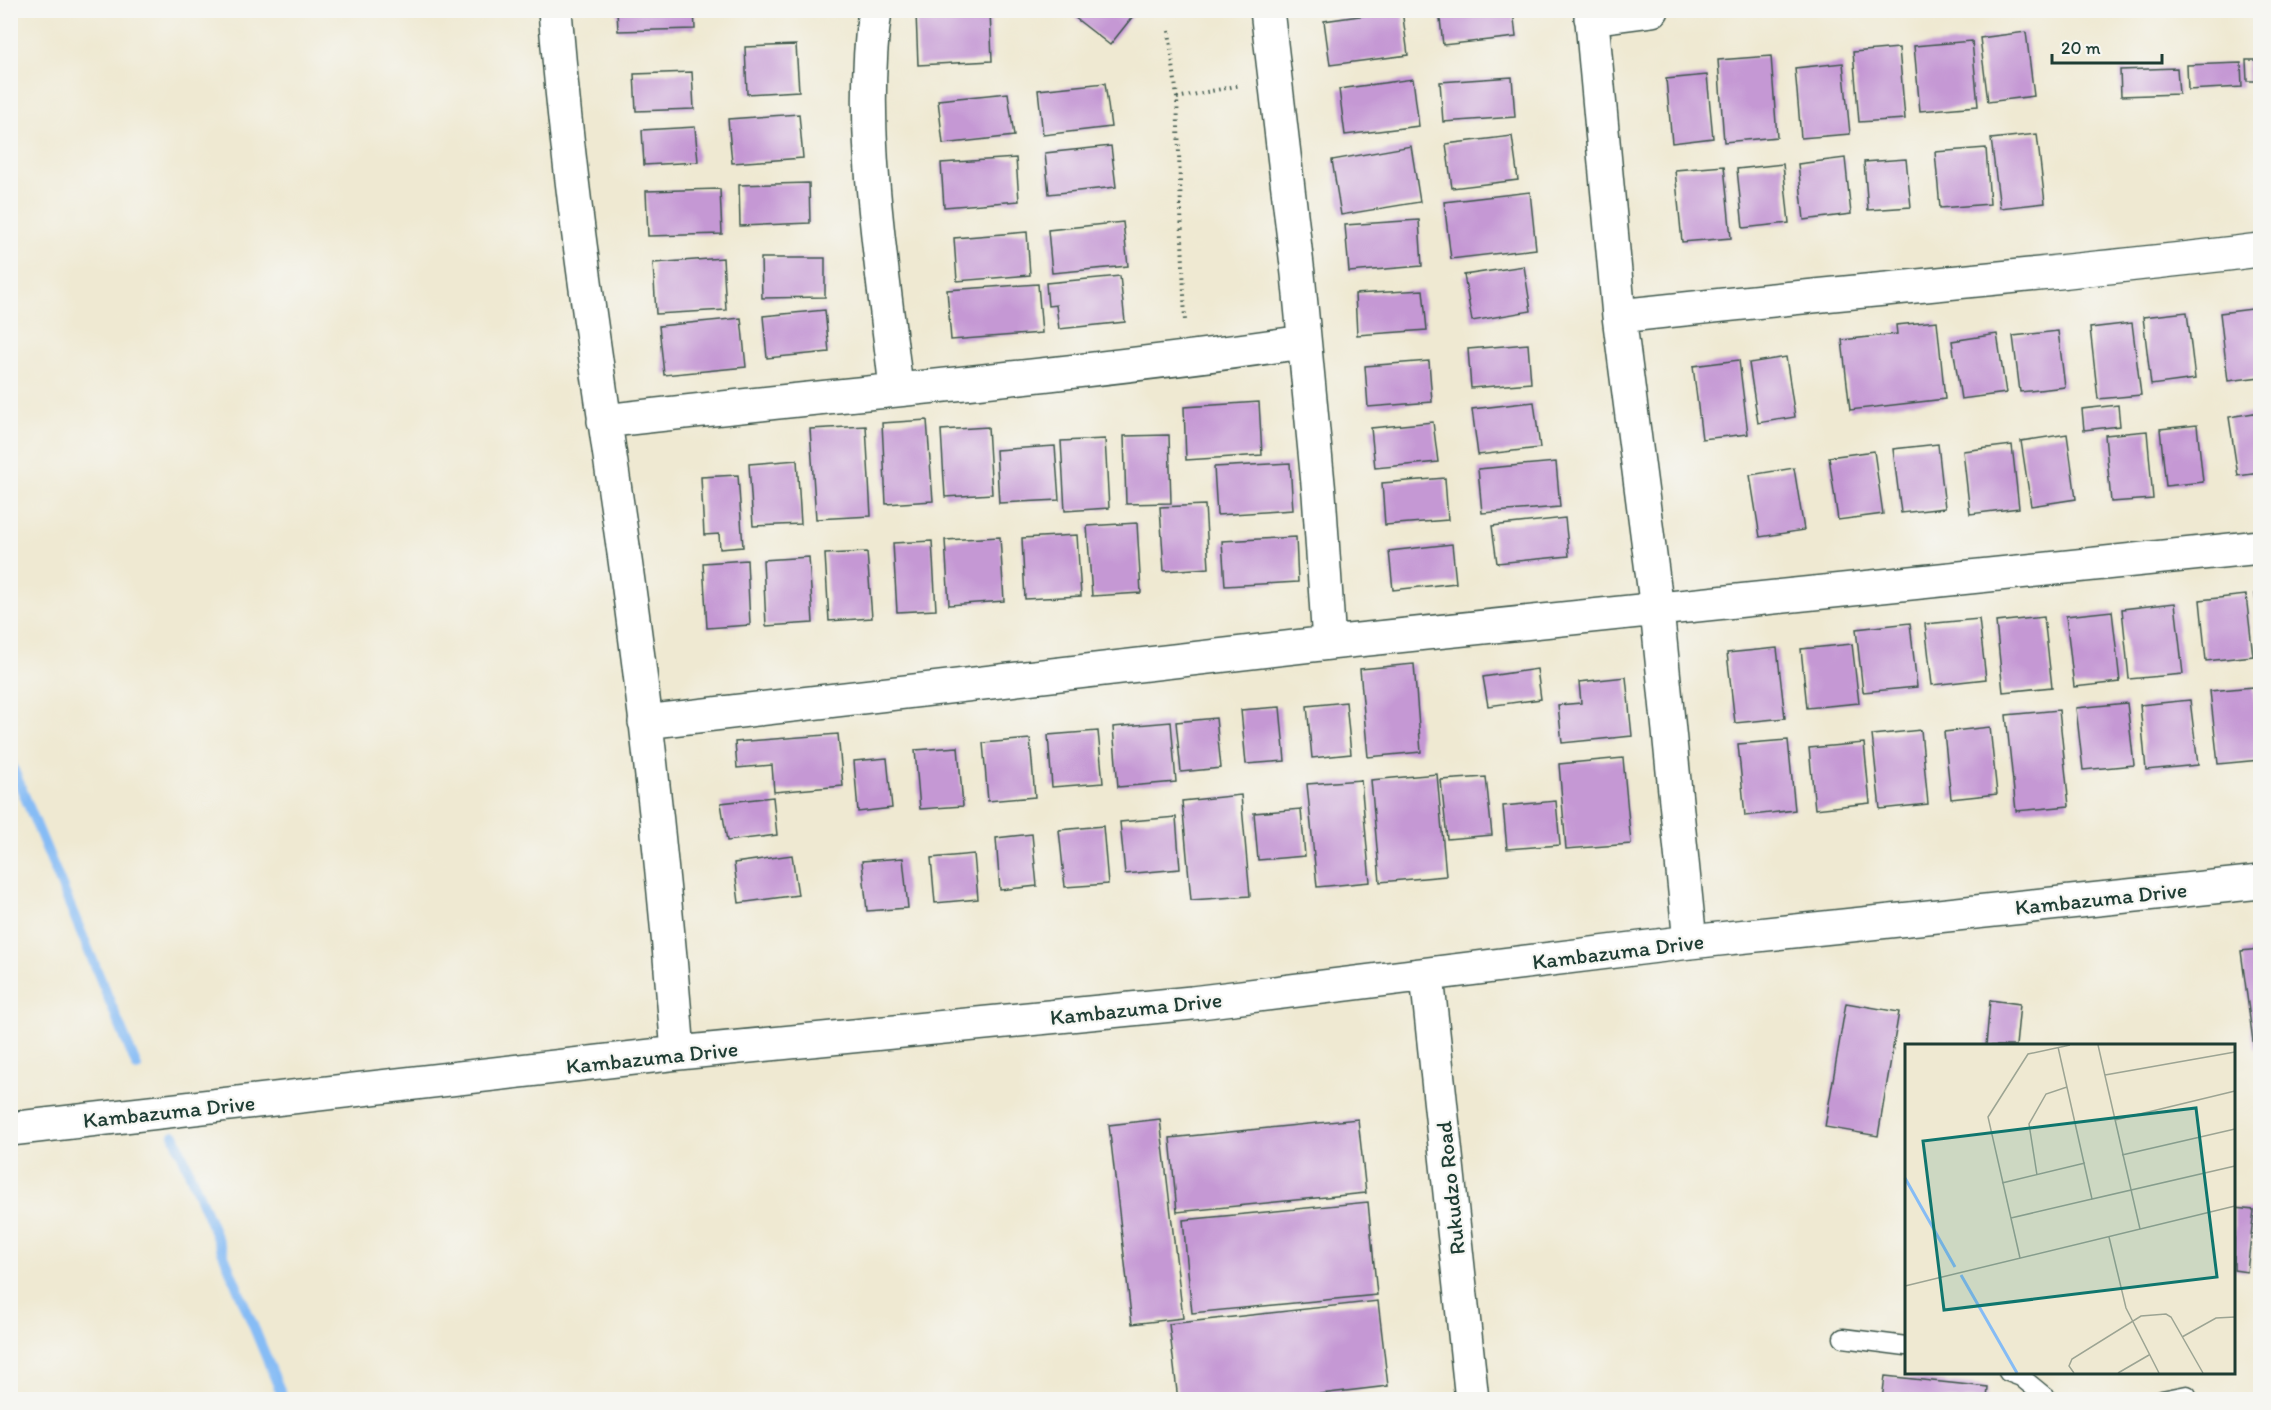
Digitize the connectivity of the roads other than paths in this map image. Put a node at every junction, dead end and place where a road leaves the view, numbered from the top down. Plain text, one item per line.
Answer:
1 (555, 10) edge
2 (875, 10) edge
3 (1268, 10) edge
4 (1652, 10) edge
5 (1591, 14) edge
6 (2260, 250) edge
7 (1619, 315) junction
8 (1304, 342) junction
9 (896, 388) junction
10 (604, 421) junction
11 (2260, 547) edge
12 (1657, 610) junction
13 (1329, 643) junction
14 (645, 722) junction
15 (2260, 882) edge
16 (1690, 942) junction
17 (1427, 976) junction
18 (678, 1053) junction
19 (10, 1129) edge
20 (1843, 1338) dead end
21 (1905, 1346) edge
22 (2013, 1374) edge
23 (2187, 1395) dead end
24 (1472, 1400) edge
25 (2049, 1400) edge
26 (2162, 1400) edge

1 - 10 street
2 - 9 street
3 - 8 street
4 - 5 street
5 - 7 street
6 - 7 street
7 - 12 street
8 - 9 street
8 - 13 street
9 - 10 street
10 - 14 street
11 - 12 street
12 - 13 street
12 - 16 street
13 - 14 street
14 - 18 street
15 - 16 street, Kambazuma Drive
16 - 17 street, Kambazuma Drive
17 - 18 street, Kambazuma Drive
17 - 24 street, Rukudzo Road
18 - 19 street, Kambazuma Drive
20 - 21 lane
22 - 25 lane
23 - 26 lane

